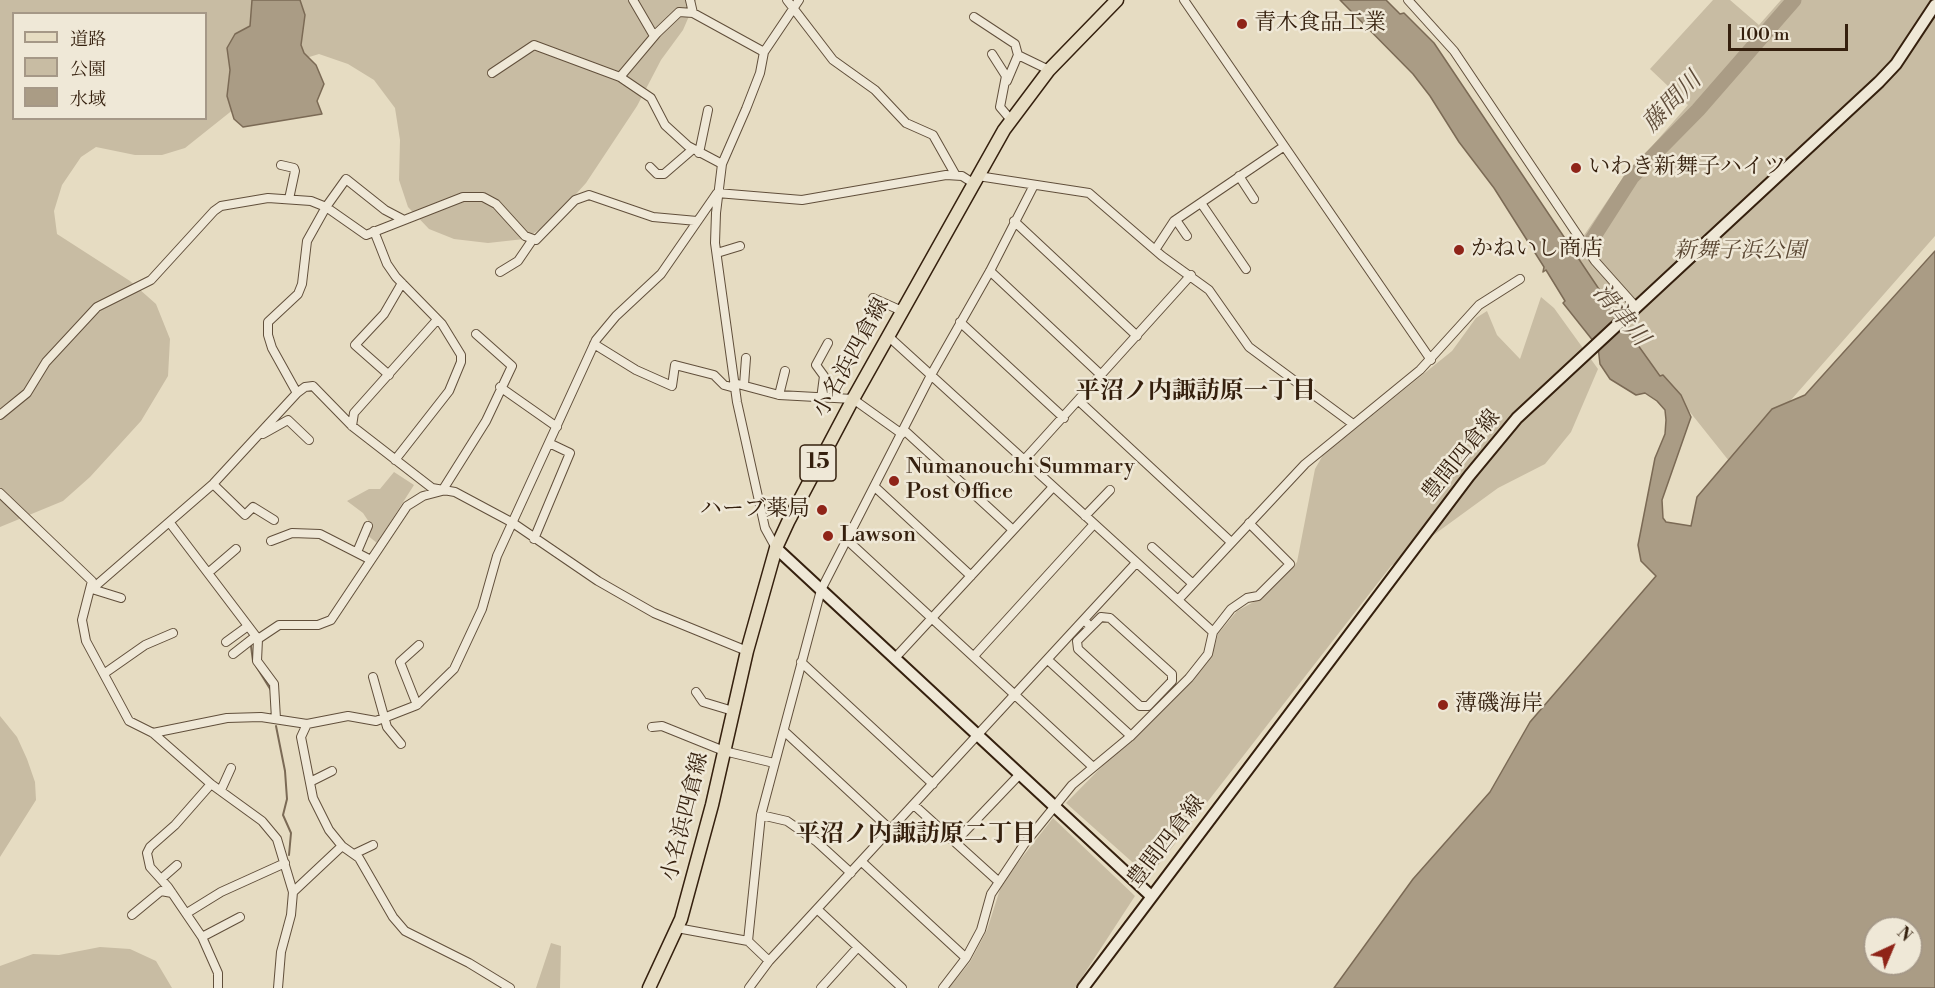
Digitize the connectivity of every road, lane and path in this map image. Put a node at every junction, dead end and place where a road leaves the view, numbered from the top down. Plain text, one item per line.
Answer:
1 (633, 0) edge
2 (690, 0) edge
3 (787, 0) edge
4 (799, 0) edge
5 (1117, 0) edge
6 (1184, 0) edge
7 (1408, 0) edge
8 (1935, 5) edge
9 (792, 8) junction
10 (693, 13) junction
11 (974, 17) dead end
12 (654, 36) junction
13 (764, 52) junction
14 (992, 54) dead end
15 (1018, 55) junction
16 (1049, 70) junction
17 (492, 73) dead end
18 (621, 77) junction
19 (1006, 82) junction
20 (708, 110) dead end
21 (1011, 120) junction
22 (1283, 147) junction
23 (696, 151) junction
24 (722, 164) junction
25 (281, 165) dead end
26 (650, 167) dead end
27 (955, 174) junction
28 (1239, 176) junction
29 (975, 179) junction
30 (1034, 185) junction
31 (717, 193) junction
32 (289, 199) junction
33 (1254, 199) dead end
34 (1201, 203) junction
35 (326, 207) junction
36 (404, 220) junction
37 (1176, 220) junction
38 (697, 221) junction
39 (1014, 222) junction
40 (374, 231) junction
41 (1187, 236) dead end
42 (533, 239) junction
43 (740, 246) dead end
44 (1155, 250) junction
45 (717, 253) junction
46 (1246, 269) dead end
47 (990, 271) junction
48 (500, 272) dead end
49 (1191, 275) junction
50 (1520, 279) dead end
51 (402, 283) junction
52 (873, 298) dead end
53 (1636, 307) junction
54 (902, 311) junction
55 (436, 321) junction
56 (960, 321) junction
57 (476, 334) dead end
58 (888, 336) junction
59 (1137, 336) junction
60 (828, 343) dead end
61 (594, 344) junction
62 (746, 358) dead end
63 (1431, 360) junction
64 (785, 371) dead end
65 (389, 375) junction
66 (931, 375) junction
67 (1101, 375) junction
68 (744, 384) junction
69 (735, 386) junction
70 (500, 387) junction
71 (297, 393) junction
72 (779, 395) junction
73 (821, 399) junction
74 (853, 399) junction
75 (1079, 401) junction
76 (0, 415) edge
77 (1064, 418) junction
78 (1353, 424) junction
79 (352, 426) junction
80 (557, 427) junction
81 (903, 432) junction
82 (259, 434) junction
83 (309, 440) dead end
84 (549, 443) junction
85 (395, 460) junction
86 (1024, 460) junction
87 (213, 484) junction
88 (875, 487) junction
89 (1053, 487) junction
90 (1110, 490) dead end
91 (442, 491) junction
92 (0, 493) edge
93 (1085, 516) junction
94 (274, 520) dead end
95 (170, 523) junction
96 (513, 523) junction
97 (1249, 523) junction
98 (1094, 525) junction
99 (368, 526) dead end
100 (1012, 530) junction
101 (846, 538) junction
102 (534, 539) junction
103 (271, 541) dead end
104 (1231, 542) junction
105 (1152, 547) dead end
106 (776, 548) junction
107 (236, 549) dead end
108 (357, 552) junction
109 (371, 560) junction
110 (1136, 563) junction
111 (208, 573) junction
112 (971, 576) junction
113 (1193, 584) junction
114 (92, 589) junction
115 (821, 590) junction
116 (121, 598) dead end
117 (1178, 600) junction
118 (932, 618) junction
119 (1084, 620) junction
120 (248, 626) junction
121 (1091, 627) junction
122 (1213, 632) junction
123 (173, 633) dead end
124 (257, 637) junction
125 (226, 642) dead end
126 (419, 645) dead end
127 (747, 651) junction
128 (233, 654) dead end
129 (974, 656) junction
130 (895, 658) junction
131 (1048, 660) junction
132 (801, 662) junction
133 (105, 673) junction
134 (373, 677) dead end
135 (696, 692) dead end
136 (1016, 695) junction
137 (417, 705) junction
138 (733, 711) junction
139 (386, 717) junction
140 (276, 719) junction
141 (307, 724) junction
142 (652, 727) dead end
143 (784, 731) junction
144 (153, 733) junction
145 (978, 735) junction
146 (1131, 736) junction
147 (401, 744) dead end
148 (724, 751) junction
149 (774, 763) junction
150 (1094, 767) junction
151 (231, 768) dead end
152 (332, 771) dead end
153 (1020, 774) junction
154 (310, 782) junction
155 (211, 784) junction
156 (933, 784) junction
157 (221, 790) junction
158 (914, 805) junction
159 (1056, 807) junction
160 (761, 815) junction
161 (891, 830) junction
162 (955, 842) junction
163 (373, 845) dead end
164 (342, 846) junction
165 (354, 854) junction
166 (862, 862) junction
167 (285, 863) junction
168 (177, 865) dead end
169 (851, 873) junction
170 (161, 879) junction
171 (999, 882) junction
172 (292, 892) junction
173 (172, 893) junction
174 (1150, 895) junction
175 (817, 909) junction
176 (187, 913) junction
177 (132, 915) dead end
178 (240, 917) dead end
179 (677, 928) junction
180 (202, 937) junction
181 (748, 941) junction
182 (858, 947) junction
183 (966, 958) junction
184 (769, 961) junction
185 (218, 988) edge
186 (278, 988) edge
187 (510, 988) edge
188 (650, 988) edge
189 (749, 988) edge
190 (821, 988) edge
191 (901, 988) edge
192 (944, 988) edge
193 (1083, 988) edge

1 - 12 street
2 - 10 street
3 - 9 street
4 - 9 street
5 - 16 main road, 小名浜四倉線 / 15
6 - 22 street
7 - 53 street
8 - 53 main road, 豊間四倉線
9 - 13 street
9 - 27 street
10 - 12 street
10 - 13 street
11 - 15 street
12 - 18 street
13 - 24 street
14 - 19 street
15 - 16 street
15 - 19 street
16 - 21 main road, 小名浜四倉線 / 15
17 - 18 street
18 - 23 street
19 - 21 street
20 - 23 street
21 - 29 main road, 小名浜四倉線 / 15
22 - 28 street
22 - 63 street
23 - 24 street
23 - 26 street
24 - 31 street
25 - 32 street
27 - 29 street
27 - 31 street
28 - 33 street
28 - 34 street
29 - 30 street
29 - 54 main road, 小名浜四倉線 / 15
30 - 39 street
30 - 44 street
31 - 38 street
31 - 45 street
32 - 35 street
32 - 76 street
34 - 37 street
34 - 46 street
35 - 36 street
35 - 40 street
35 - 71 street
36 - 40 street
36 - 42 street
37 - 41 street
37 - 44 street
38 - 42 street
38 - 61 street
39 - 47 street
39 - 59 street
40 - 51 street
42 - 48 street
43 - 45 street
44 - 49 street
45 - 69 street
47 - 56 street
47 - 67 street
49 - 59 street
49 - 78 street
50 - 63 street
51 - 55 street
51 - 65 street
52 - 54 street
53 - 174 main road, 豊間四倉線
54 - 58 main road, 小名浜四倉線 / 15
55 - 65 street
55 - 85 street
56 - 66 street
56 - 77 street
57 - 70 street
58 - 66 street
58 - 74 main road, 小名浜四倉線 / 15
59 - 67 street
60 - 73 street
61 - 69 street
61 - 80 street
62 - 68 street
63 - 78 street
64 - 72 street
65 - 79 street
66 - 81 street
66 - 86 street
67 - 75 street
68 - 69 street
68 - 72 street
69 - 106 street
70 - 80 street
70 - 91 street
71 - 79 street
71 - 82 street
72 - 73 street
73 - 74 street
74 - 81 street
74 - 106 main road, 小名浜四倉線 / 15
75 - 77 street
75 - 104 street
77 - 86 street
78 - 97 street
79 - 85 street
80 - 84 street
81 - 88 street
81 - 100 street
82 - 83 street
82 - 87 street
84 - 96 street
84 - 102 street
85 - 91 street
86 - 89 street
87 - 94 street
87 - 95 street
88 - 101 street
88 - 112 street
89 - 93 street
89 - 100 street
90 - 93 street
91 - 96 street
91 - 109 street
92 - 114 street
93 - 98 street
95 - 111 street
95 - 114 street
96 - 102 street
96 - 137 street
97 - 104 street
97 - 122 street
98 - 110 street
98 - 129 street
99 - 108 street
100 - 112 street
101 - 115 street
101 - 118 street
102 - 127 street
103 - 108 street
104 - 113 street
105 - 113 street
106 - 115 main road
106 - 127 main road, 小名浜四倉線 / 15
107 - 111 street
108 - 109 street
109 - 124 street
110 - 117 street
110 - 119 street
111 - 120 street
112 - 118 street
113 - 117 street
114 - 116 street
114 - 133 street
115 - 130 main road
115 - 132 street
117 - 122 street
118 - 129 street
118 - 130 street
119 - 121 street
119 - 131 street
120 - 124 street
120 - 125 street
121 - 121 street
122 - 146 street
123 - 133 street
124 - 128 street
124 - 140 street
126 - 137 street
127 - 138 main road, 小名浜四倉線 / 15
129 - 136 street
130 - 145 main road
131 - 136 street
131 - 146 street
132 - 143 street
132 - 156 street
133 - 144 street
134 - 139 street
135 - 138 street
136 - 145 street
136 - 150 street
137 - 139 street
138 - 148 main road, 小名浜四倉線 / 15
139 - 141 street
139 - 147 street
140 - 141 street
140 - 144 street
141 - 154 street
142 - 148 street
143 - 149 street
143 - 161 street
144 - 155 street
145 - 153 main road
145 - 156 street
146 - 150 street
148 - 149 street
148 - 179 main road, 小名浜四倉線 / 15
149 - 160 street
150 - 159 street
151 - 157 street
152 - 154 street
153 - 159 main road
153 - 162 street
154 - 164 street
155 - 157 street
155 - 170 street
156 - 158 street
157 - 167 street
158 - 161 street
158 - 162 street
159 - 171 street
159 - 174 main road
160 - 169 street
160 - 181 street
161 - 166 street
162 - 171 street
163 - 165 street
164 - 165 street
164 - 172 street
165 - 187 street
166 - 169 street
166 - 183 street
167 - 172 street
167 - 176 street
168 - 170 street
169 - 175 street
170 - 173 street
171 - 183 street
172 - 186 street
173 - 176 street
173 - 177 street
174 - 193 main road, 豊間四倉線
175 - 182 street
175 - 184 street
176 - 180 street
178 - 180 street
179 - 181 street
179 - 188 main road, 小名浜四倉線 / 15
180 - 185 street
181 - 184 street
182 - 190 street
182 - 191 street
183 - 192 street
184 - 189 street

